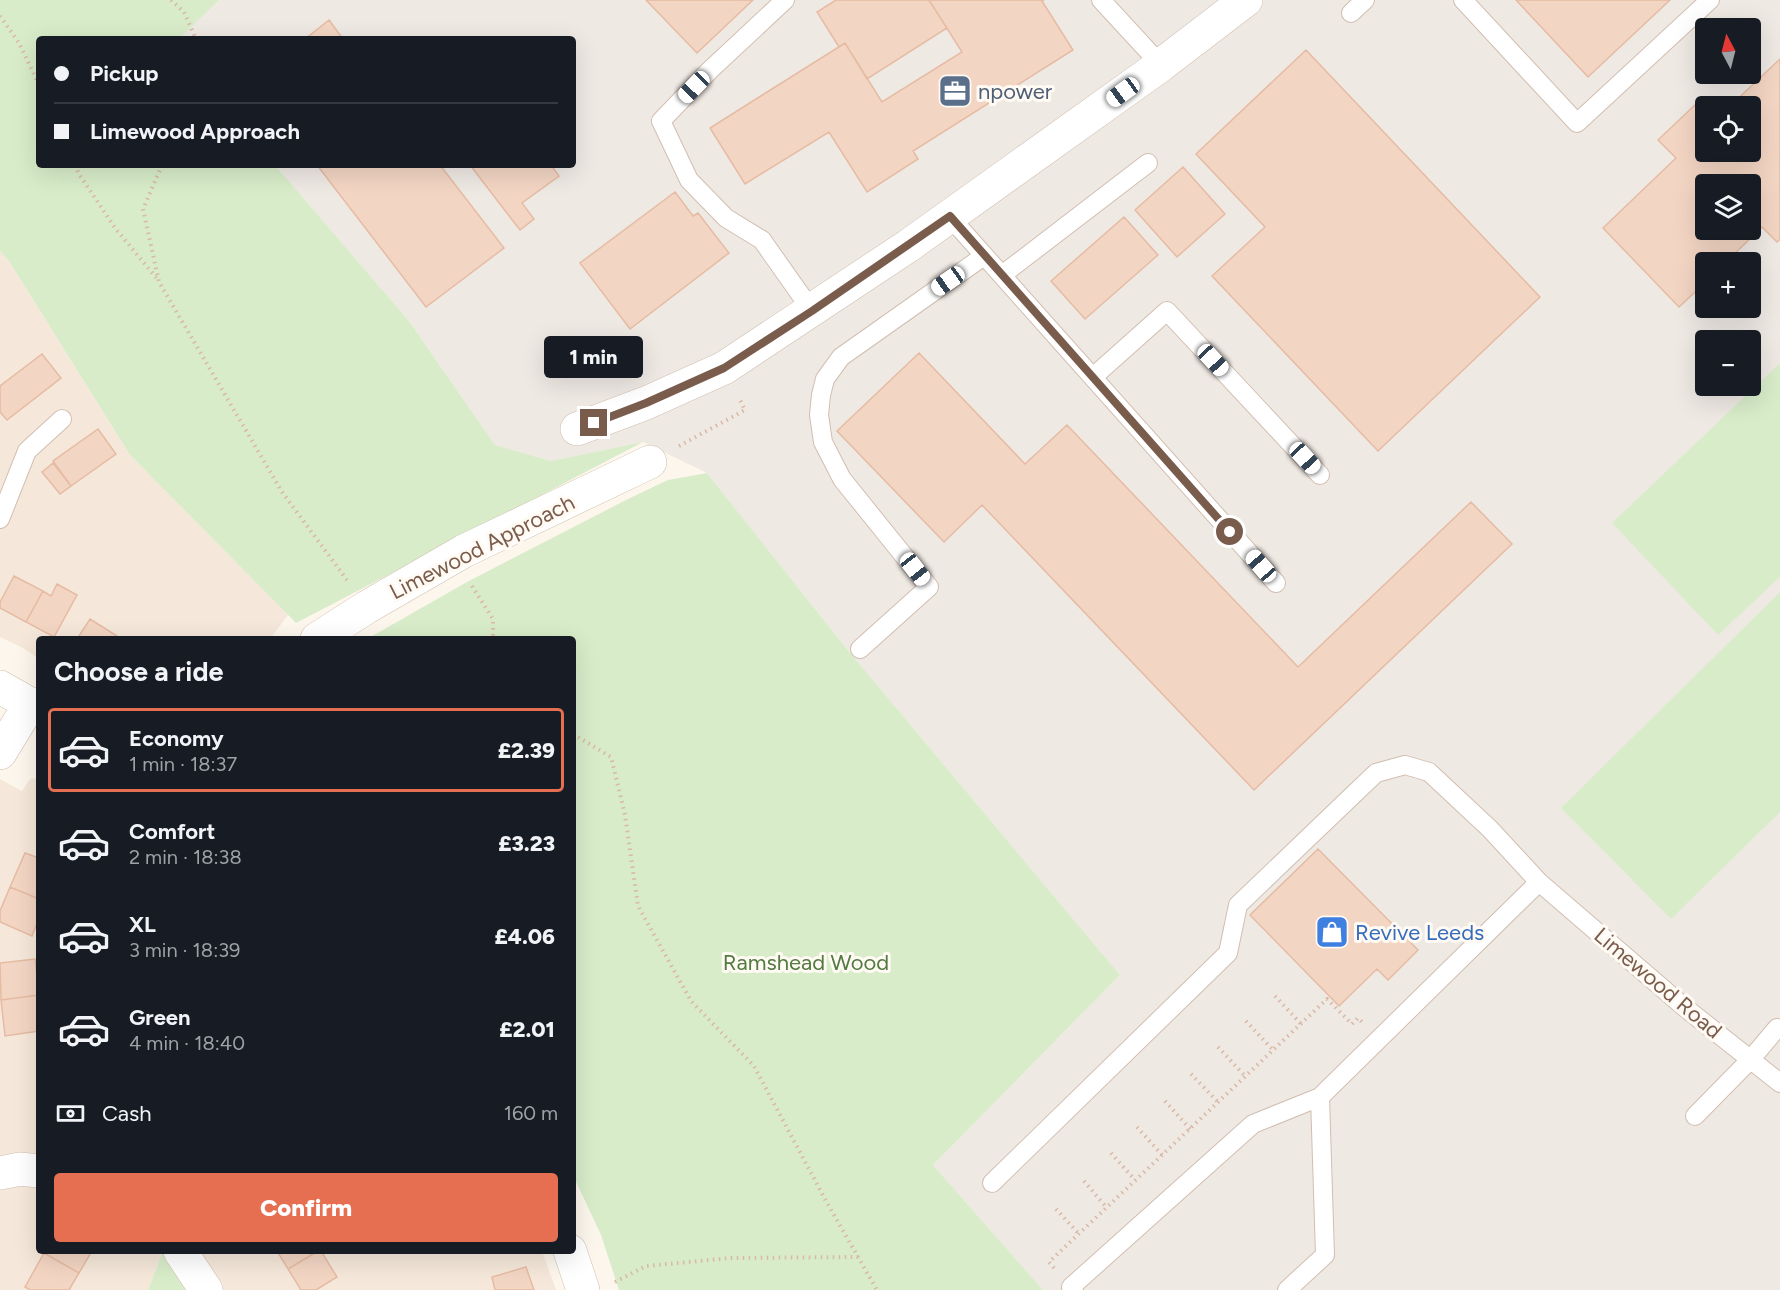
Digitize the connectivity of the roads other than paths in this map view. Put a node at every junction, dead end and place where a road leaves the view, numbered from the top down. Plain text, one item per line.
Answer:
1 (785, 0) edge
2 (1101, 0) edge
3 (1246, 0) edge
4 (1365, 0) edge
5 (1463, 0) edge
6 (1710, 0) edge
7 (1350, 13) dead end
8 (1161, 65) junction
9 (1148, 163) dead end
10 (950, 216) junction
11 (984, 256) junction
12 (1002, 275) junction
13 (812, 311) junction
14 (1093, 377) junction
15 (62, 419) dead end
16 (577, 429) dead end
17 (650, 462) road end
18 (1320, 475) dead end
19 (0, 519) edge
20 (1276, 583) dead end
21 (322, 636) edge
22 (860, 649) dead end
23 (0, 687) edge
24 (35, 706) edge
25 (0, 753) edge
26 (1539, 882) junction
27 (1777, 1028) dead end
28 (1751, 1059) junction
29 (1780, 1083) edge
30 (1320, 1097) junction
31 (1695, 1116) dead end
32 (36, 1171) edge
33 (0, 1173) edge
34 (992, 1184) dead end
35 (182, 1254) edge
36 (572, 1254) edge
37 (595, 1288) edge
38 (1072, 1288) edge
39 (206, 1290) edge
40 (1287, 1290) edge

1 - 13 lane
2 - 8 lane
3 - 8 street
4 - 7 lane
5 - 6 lane
8 - 10 street
9 - 12 lane
10 - 11 lane
10 - 13 street
11 - 12 lane
11 - 22 lane
12 - 14 lane
13 - 16 street
14 - 18 lane
14 - 20 lane
15 - 19 lane
17 - 21 street, Limewood Approach
23 - 24 street
24 - 25 street
26 - 28 lane, Limewood Road
26 - 30 lane
26 - 34 lane, Limewood Road
27 - 28 lane
28 - 29 lane, Limewood Road
28 - 31 lane
30 - 38 lane
30 - 40 lane
32 - 33 street
35 - 39 street
36 - 37 street

